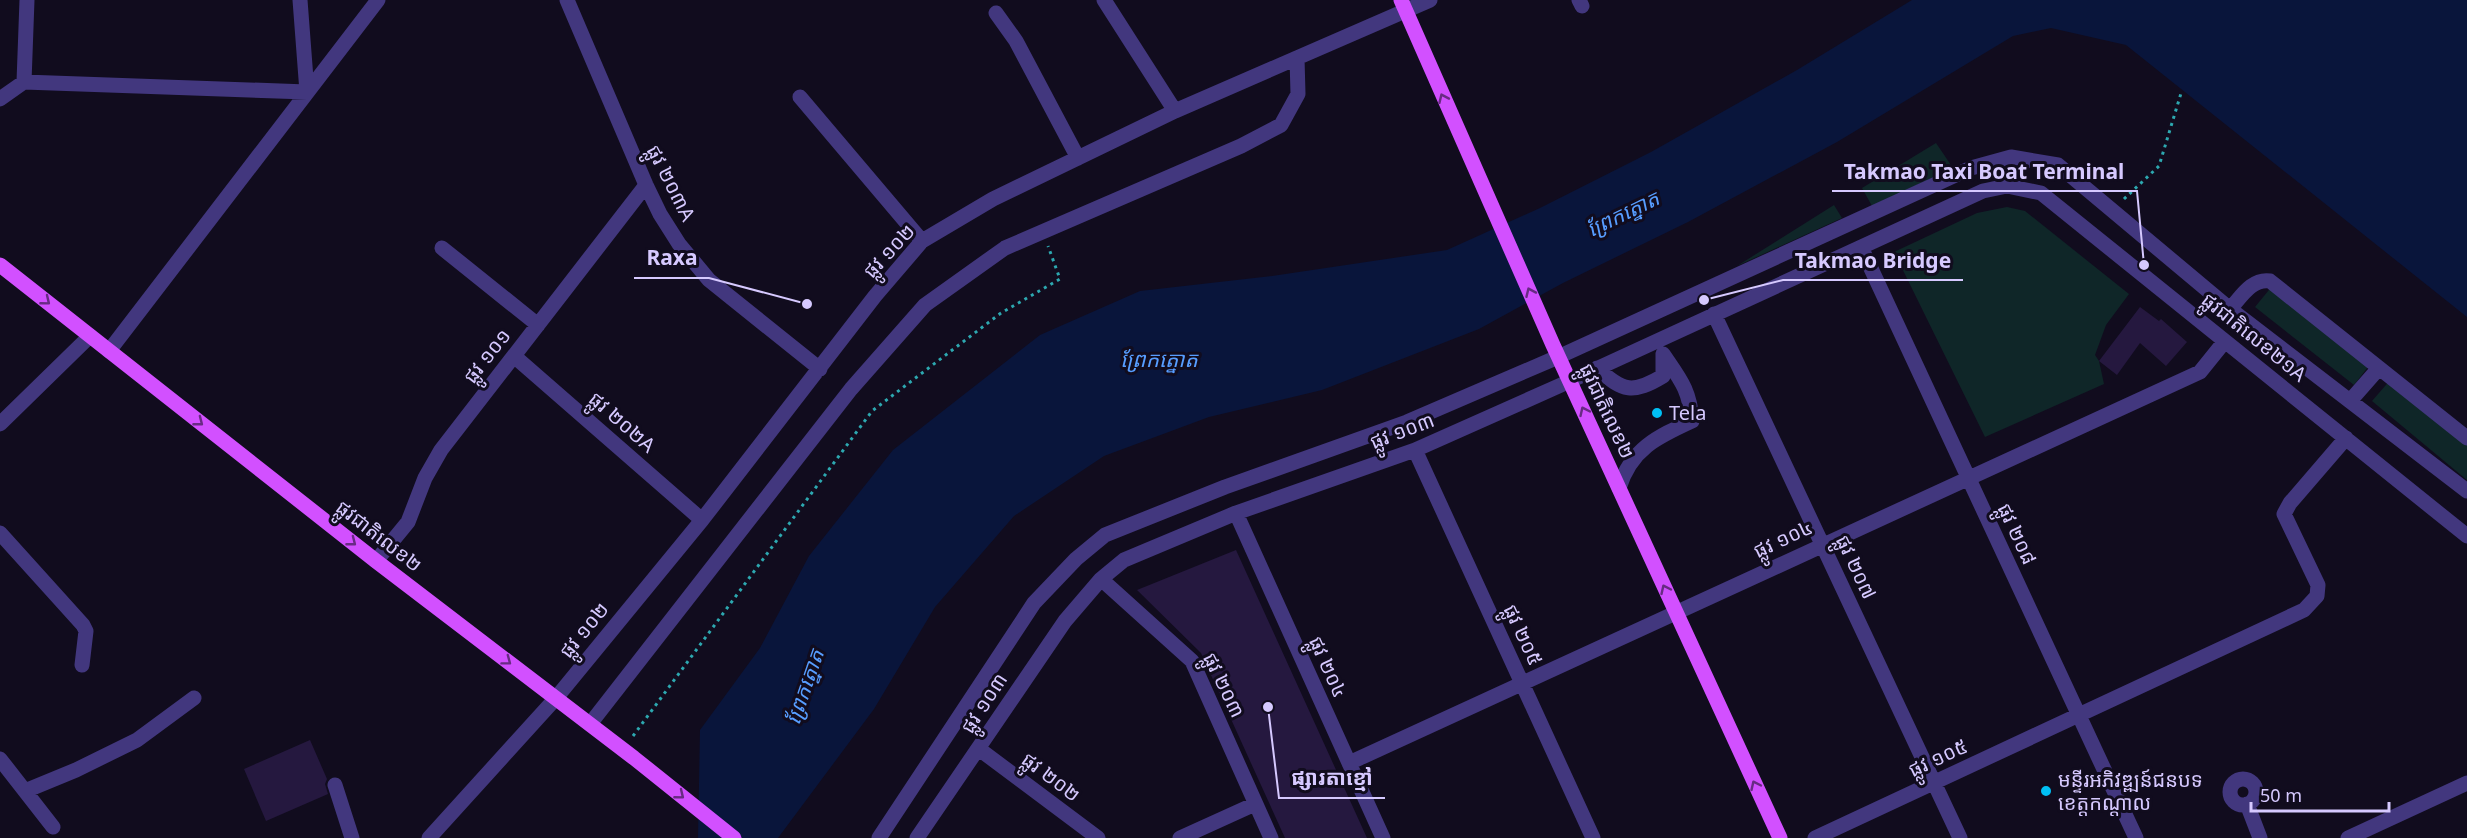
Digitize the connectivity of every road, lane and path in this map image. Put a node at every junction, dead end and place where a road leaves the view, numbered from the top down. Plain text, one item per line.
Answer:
1 (27, 0) edge
2 (300, 0) edge
3 (378, 0) edge
4 (567, 0) edge
5 (1104, 0) edge
6 (1431, 0) edge
7 (1403, 5) edge
8 (996, 13) dead end
9 (1297, 58) junction
10 (24, 82) junction
11 (2182, 90) dead end
12 (307, 92) junction
13 (800, 97) dead end
14 (0, 99) edge
15 (1175, 111) junction
16 (1078, 158) junction
17 (646, 185) junction
18 (2007, 186) joint
19 (2112, 211) junction
20 (1042, 231) junction
21 (922, 241) junction
22 (1861, 247) junction
23 (442, 248) dead end
24 (0, 265) edge
25 (2230, 309) junction
26 (1714, 315) junction
27 (538, 325) junction
28 (90, 336) junction
29 (2225, 341) junction
30 (1662, 346) junction
31 (109, 351) junction
32 (1556, 351) junction
33 (514, 356) junction
34 (1597, 368) junction
35 (2379, 368) junction
36 (820, 369) junction
37 (1570, 381) junction
38 (2350, 401) junction
39 (0, 424) edge
40 (2346, 438) junction
41 (2467, 438) edge
42 (1415, 450) junction
43 (1968, 477) junction
44 (1619, 488) junction
45 (2467, 491) edge
46 (1236, 513) junction
47 (702, 520) junction
48 (0, 533) edge
49 (2467, 536) edge
50 (1822, 544) junction
51 (376, 561) junction
52 (1101, 579) junction
53 (1676, 612) junction
54 (82, 665) dead end
55 (1522, 683) junction
56 (194, 698) dead end
57 (556, 698) junction
58 (2079, 716) junction
59 (590, 724) junction
60 (979, 749) junction
61 (628, 754) junction
62 (0, 759) edge
63 (1348, 763) junction
64 (1934, 783) junction
65 (2467, 783) edge
66 (335, 785) dead end
67 (25, 791) junction
68 (1255, 804) junction
69 (2247, 804) dead end
70 (53, 827) dead end
71 (352, 838) edge
72 (429, 838) edge
73 (734, 838) edge
74 (879, 838) edge
75 (916, 838) edge
76 (1098, 838) edge
77 (1180, 838) edge
78 (1271, 838) edge
79 (1383, 838) edge
80 (1593, 838) edge
81 (1780, 838) edge
82 (1815, 838) edge
83 (1959, 838) edge
84 (2136, 838) edge
85 (2260, 838) edge
86 (2348, 838) edge

1 - 10 street
2 - 12 street
3 - 12 street
4 - 17 street, ផ្លូវ ២០៣A
5 - 15 street
6 - 7 street, ផ្លូវ ១០២
7 - 9 street, ផ្លូវ ១០២
32 -> 7 main road, ផ្លូវជាតិលេខ២
8 - 16 street
9 - 15 street, ផ្លូវ ១០២
9 - 20 street
10 - 12 street
10 - 14 street
11 - 19 path
12 - 31 street
13 - 21 street
15 - 16 street, ផ្លូវ ១០២
16 - 21 street, ផ្លូវ ១០២
17 - 27 street, ផ្លូវ ១០១
17 - 36 street, ផ្លូវ ២០៣A
18 - 22 street, ផ្លូវ ១០៣
18 - 29 street, ផ្លូវជាតិលេខ២១A
19 - 25 street
19 - 32 street
20 - 59 street
20 - 61 path
21 - 36 street, ផ្លូវ ១០២
22 - 26 street, ផ្លូវ ១០៣
22 - 43 street, ផ្លូវ ២០៨
23 - 27 street
24 -> 28 main road, ផ្លូវជាតិលេខ២
25 - 35 street
25 - 38 street
26 - 30 street, ផ្លូវ ១០៣
26 - 50 street, ផ្លូវ ២០៧
27 - 33 street, ផ្លូវ ១០១
28 - 31 main road, ផ្លូវជាតិលេខ២
28 - 39 street
29 - 40 street, ផ្លូវជាតិលេខ២១A
29 - 43 street, ផ្លូវ ១០៤
30 - 34 street, ផ្លូវ ១០៣
30 - 34 street
30 - 44 street
31 -> 51 main road, ផ្លូវជាតិលេខ២
32 - 37 main road, ផ្លូវជាតិលេខ២
32 - 74 street
33 - 47 street, ផ្លូវ ២០២A
33 - 51 street, ផ្លូវ ១០១
34 - 37 street, ផ្លូវ ១០៣
35 - 38 street
35 - 41 street
36 - 47 street, ផ្លូវ ១០២
37 - 42 street, ផ្លូវ ១០៣
44 -> 37 main road, ផ្លូវជាតិលេខ២
38 - 45 street
40 - 49 street, ផ្លូវជាតិលេខ២១A
40 - 58 street, ផ្លូវ ១០៥
42 - 46 street, ផ្លូវ ១០៣
42 - 55 street, ផ្លូវ ២០៥
43 - 50 street, ផ្លូវ ១០៤
43 - 58 street, ផ្លូវ ២០៨
53 -> 44 main road, ផ្លូវជាតិលេខ២
46 - 52 street, ផ្លូវ ១០៣
46 - 63 street, ផ្លូវ ២០៤
47 - 57 street, ផ្លូវ ១០២
48 - 54 street
50 - 53 street, ផ្លូវ ១០៤
50 - 64 street, ផ្លូវ ២០៧
51 -> 57 main road, ផ្លូវជាតិលេខ២
52 - 60 street, ផ្លូវ ១០៣
52 - 68 street, ផ្លូវ ២០៣
53 - 55 street, ផ្លូវ ១០៤
81 -> 53 main road, ផ្លូវជាតិលេខ២
55 - 63 street, ផ្លូវ ១០៤
55 - 80 street, ផ្លូវ ២០៥
56 - 67 street
57 - 59 main road, ផ្លូវជាតិលេខ២
57 - 72 street, ផ្លូវ ១០២
58 - 64 street, ផ្លូវ ១០៥
58 - 84 street, ផ្លូវ ២០៨
59 - 61 main road, ផ្លូវជាតិលេខ២
60 - 75 street, ផ្លូវ ១០៣
60 - 76 street, ផ្លូវ ២០២
61 -> 73 main road, ផ្លូវជាតិលេខ២
62 - 67 street
63 - 79 street, ផ្លូវ ២០៤
64 - 82 street, ផ្លូវ ១០៥
64 - 83 street, ផ្លូវ ២០៧
65 - 86 street
66 - 71 street
67 - 70 street
68 - 77 street
68 - 78 street, ផ្លូវ ២០៣
69 - 85 street

